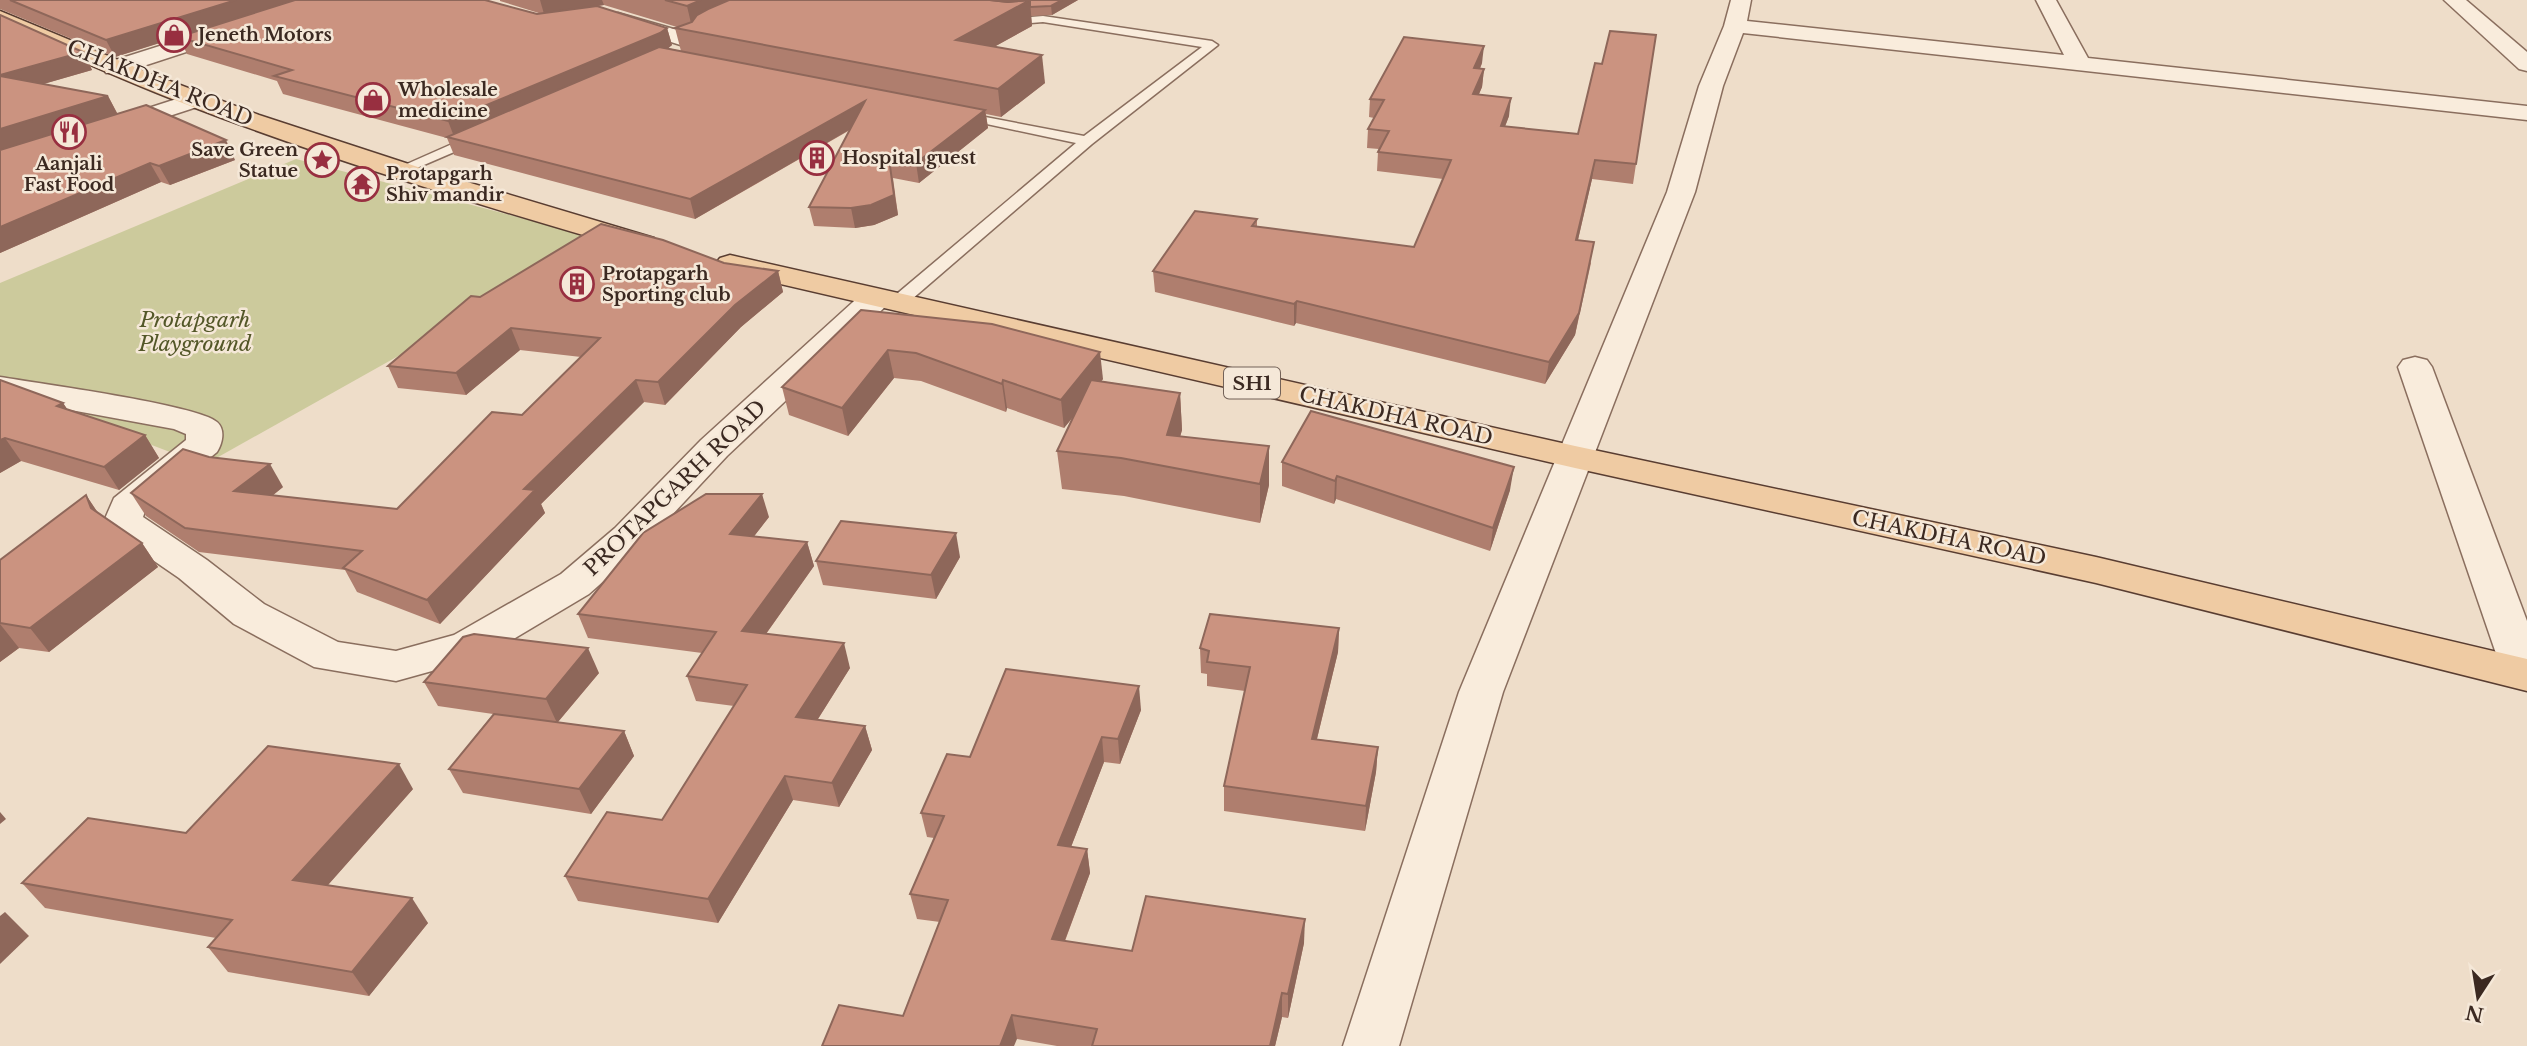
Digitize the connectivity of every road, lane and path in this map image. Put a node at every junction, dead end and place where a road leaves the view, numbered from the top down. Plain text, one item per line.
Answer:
1 (326, 0) edge
2 (2046, 0) edge
3 (2454, 0) edge
4 (1738, 13) edge
5 (603, 14) edge
6 (0, 17) edge
7 (989, 20) edge
8 (687, 43) edge
9 (2079, 63) junction
10 (2527, 64) edge
11 (114, 68) junction
12 (195, 100) junction
13 (942, 111) edge
14 (2527, 113) edge
15 (486, 133) edge
16 (92, 134) edge
17 (1087, 141) junction
18 (398, 171) junction
19 (886, 300) junction
20 (2415, 367) dead end
21 (0, 387) edge
22 (1575, 457) junction
23 (2526, 675) edge
24 (1371, 1046) edge

1 - 11 street
2 - 9 street
3 - 10 street
4 - 9 street
4 - 22 street
5 - 8 street
6 - 11 main road, CHAKDHA ROAD / SH1
7 - 17 lane
9 - 14 street
11 - 12 main road, CHAKDHA ROAD / SH1
12 - 16 street
12 - 18 main road, CHAKDHA ROAD / SH1
13 - 17 lane
15 - 18 lane
17 - 19 lane
18 - 19 main road, CHAKDHA ROAD / SH1
19 - 21 street, PROTAPGARH ROAD
19 - 22 main road, CHAKDHA ROAD / SH1
20 - 23 street
22 - 23 main road, CHAKDHA ROAD / SH1
22 - 24 street

